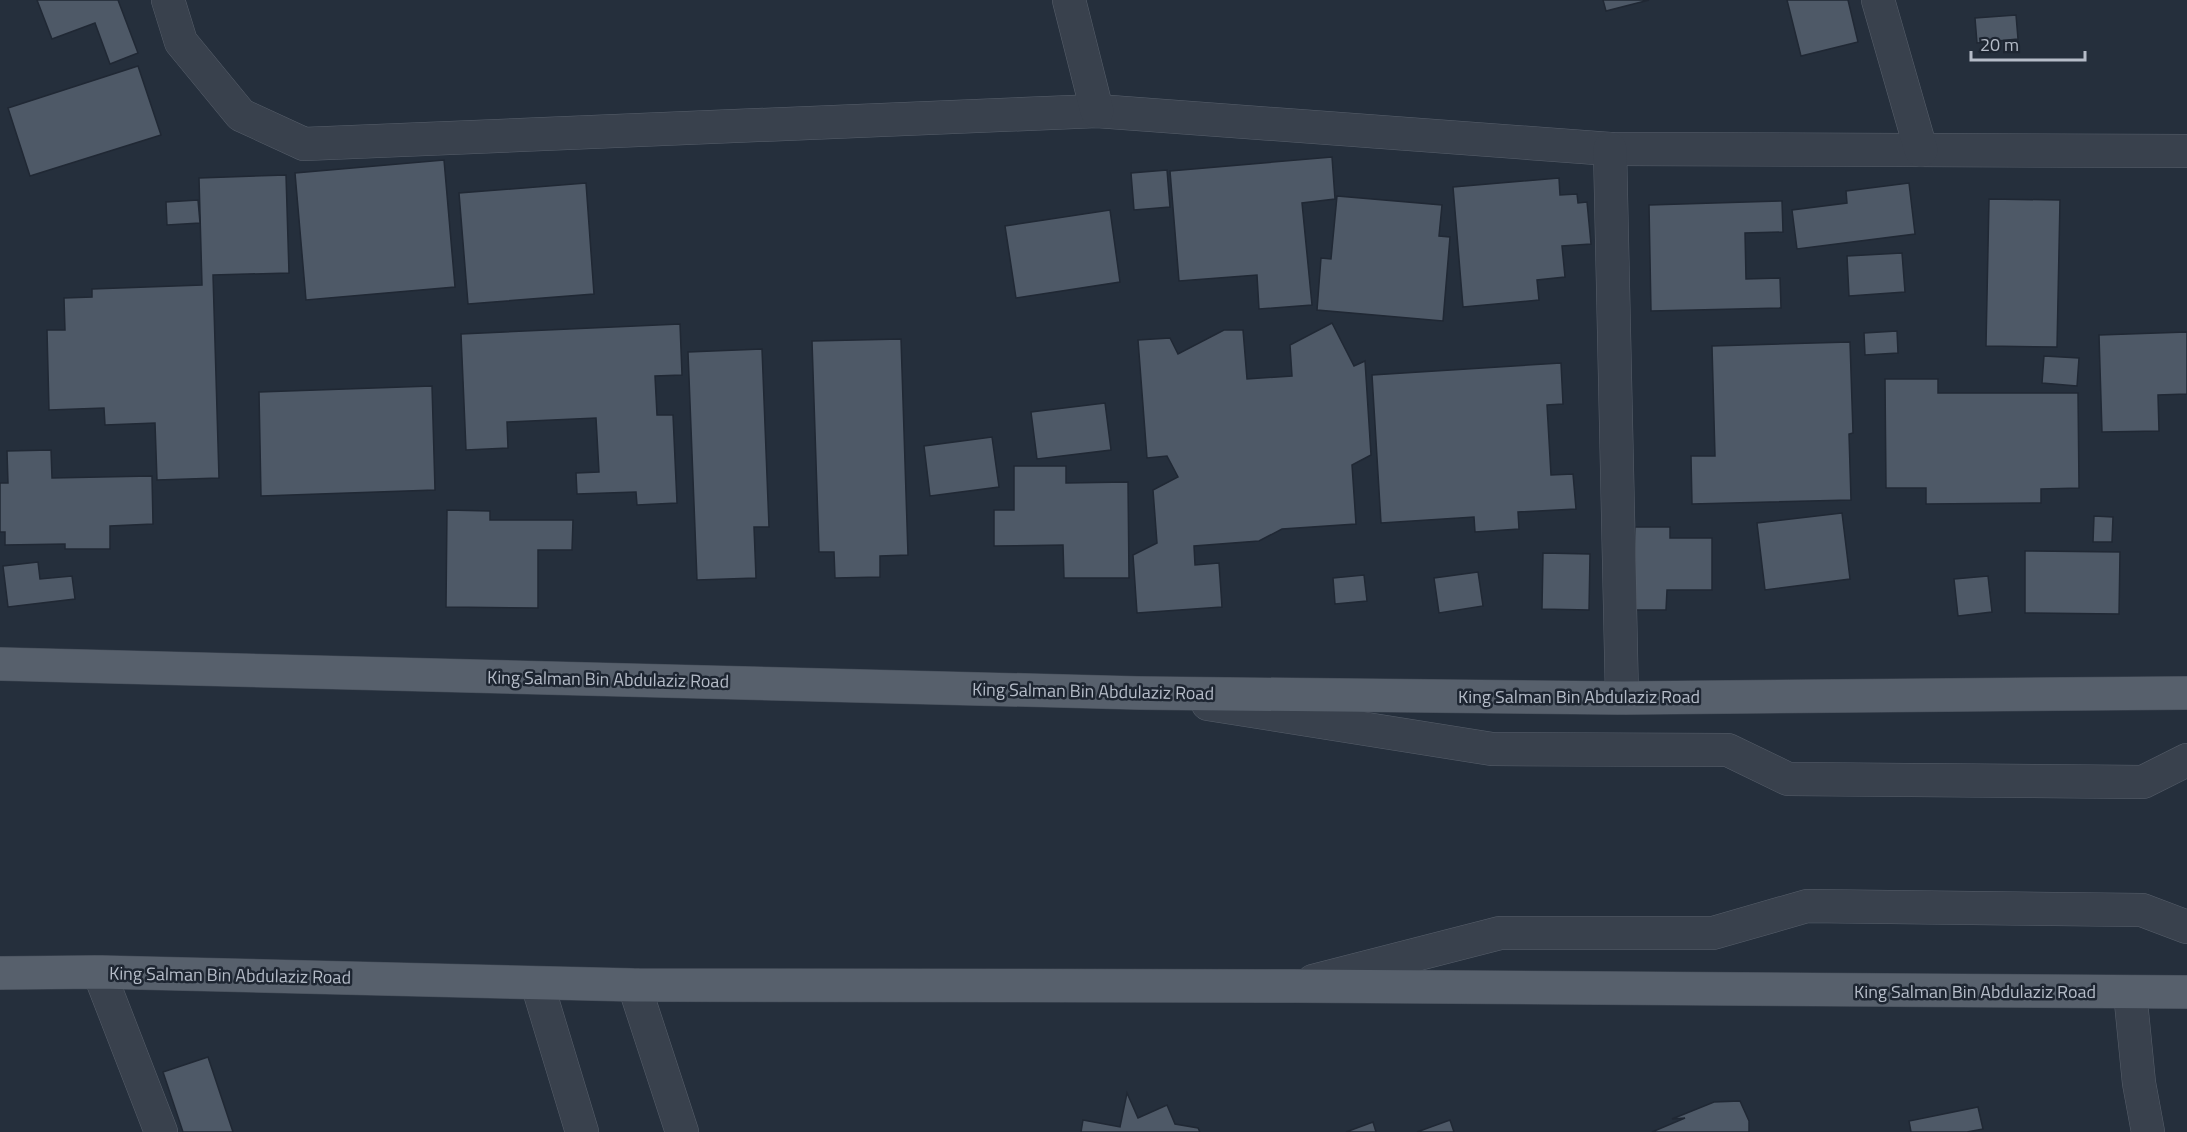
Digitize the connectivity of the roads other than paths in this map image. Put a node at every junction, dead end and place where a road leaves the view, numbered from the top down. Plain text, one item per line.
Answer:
1 (168, 0) edge
2 (1069, 0) edge
3 (1878, 0) edge
4 (1097, 111) junction
5 (1610, 149) junction
6 (1921, 150) junction
7 (2187, 151) edge
8 (0, 664) edge
9 (1139, 693) junction
10 (2187, 693) edge
11 (1622, 698) junction
12 (2187, 760) edge
13 (2187, 927) edge
14 (99, 972) junction
15 (0, 973) edge
16 (537, 983) junction
17 (634, 985) junction
18 (1294, 986) junction
19 (2130, 992) junction
20 (2187, 992) edge
21 (161, 1132) edge
22 (582, 1132) edge
23 (682, 1132) edge
24 (2148, 1132) edge

1 - 4 street
2 - 4 street
3 - 6 street
4 - 5 street
5 - 6 street
5 - 11 street
6 - 7 street
8 - 9 main road, King Salman Bin Abdulaziz Road
9 - 11 main road, King Salman Bin Abdulaziz Road
9 - 12 street
10 - 11 main road, King Salman Bin Abdulaziz Road
13 - 18 street
14 - 15 main road, King Salman Bin Abdulaziz Road
14 - 16 main road, King Salman Bin Abdulaziz Road
14 - 21 street
16 - 17 main road, King Salman Bin Abdulaziz Road
16 - 22 street
17 - 18 main road, King Salman Bin Abdulaziz Road
17 - 23 street
18 - 19 main road, King Salman Bin Abdulaziz Road
19 - 20 main road, King Salman Bin Abdulaziz Road
19 - 24 street

